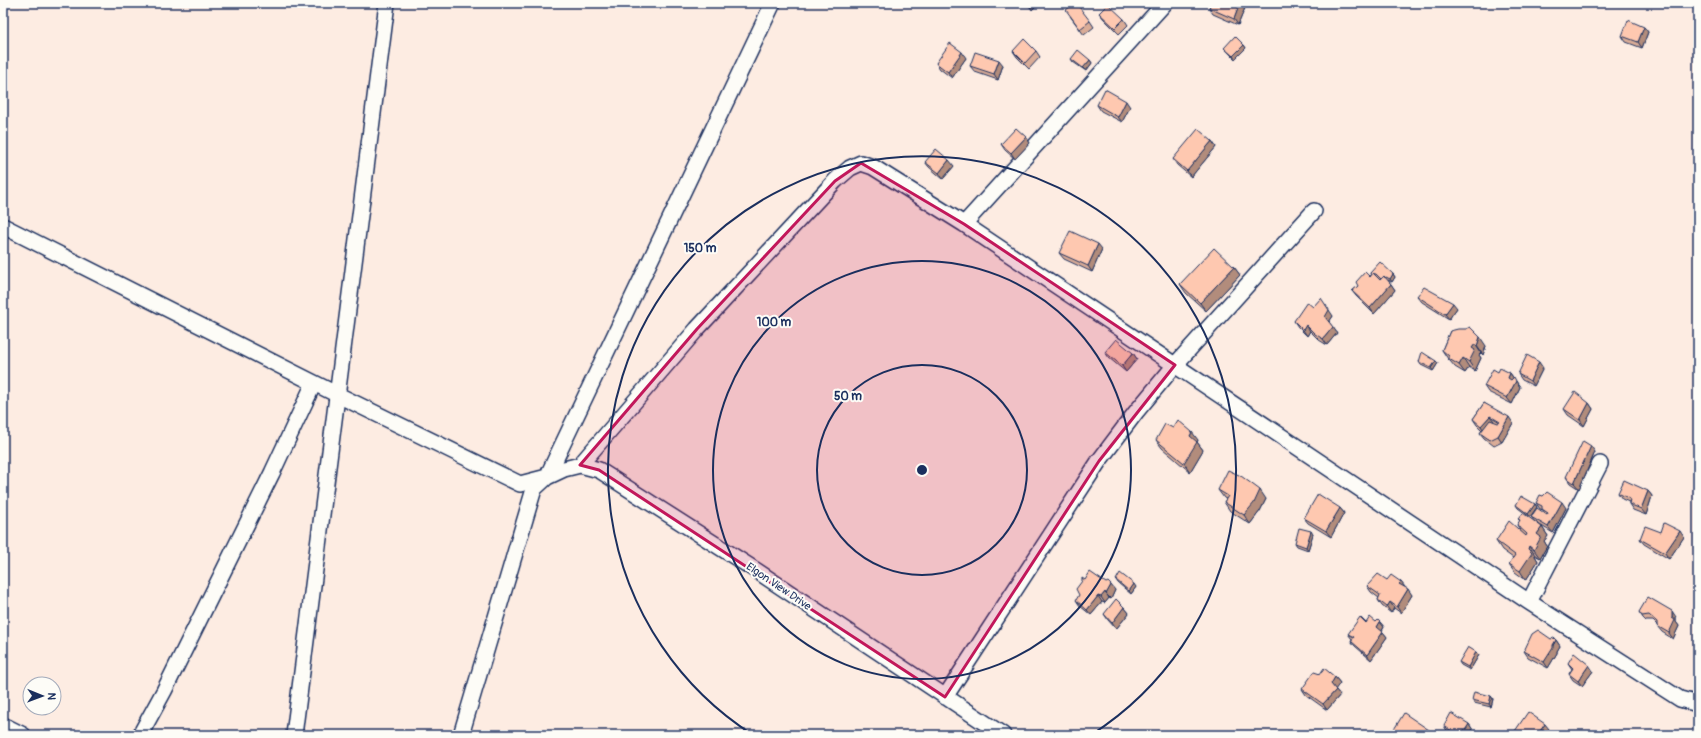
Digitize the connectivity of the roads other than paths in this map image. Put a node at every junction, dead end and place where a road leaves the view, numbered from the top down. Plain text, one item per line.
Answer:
1 (387, 3) edge
2 (773, 3) edge
3 (1165, 3) edge
4 (1314, 211) dead end
5 (964, 224) junction
6 (3, 226) edge
7 (1175, 365) junction
8 (314, 383) junction
9 (338, 395) junction
10 (1600, 464) dead end
11 (580, 465) junction
12 (546, 477) junction
13 (1529, 602) junction
14 (945, 697) junction
15 (1698, 704) edge
16 (3, 725) edge
17 (23, 735) edge
18 (140, 735) edge
19 (294, 735) edge
20 (461, 735) edge
21 (1004, 735) edge

1 - 9 street
2 - 12 street
3 - 5 street
4 - 7 street
5 - 7 street
5 - 11 street
6 - 8 street
7 - 13 street
7 - 14 street
8 - 9 street
8 - 18 street
9 - 12 street
9 - 19 street
10 - 13 street
11 - 12 street, Elgon View Drive
11 - 14 street, Elgon View Drive
12 - 20 street
13 - 15 street
14 - 21 street, Elgon View Drive
16 - 17 street

